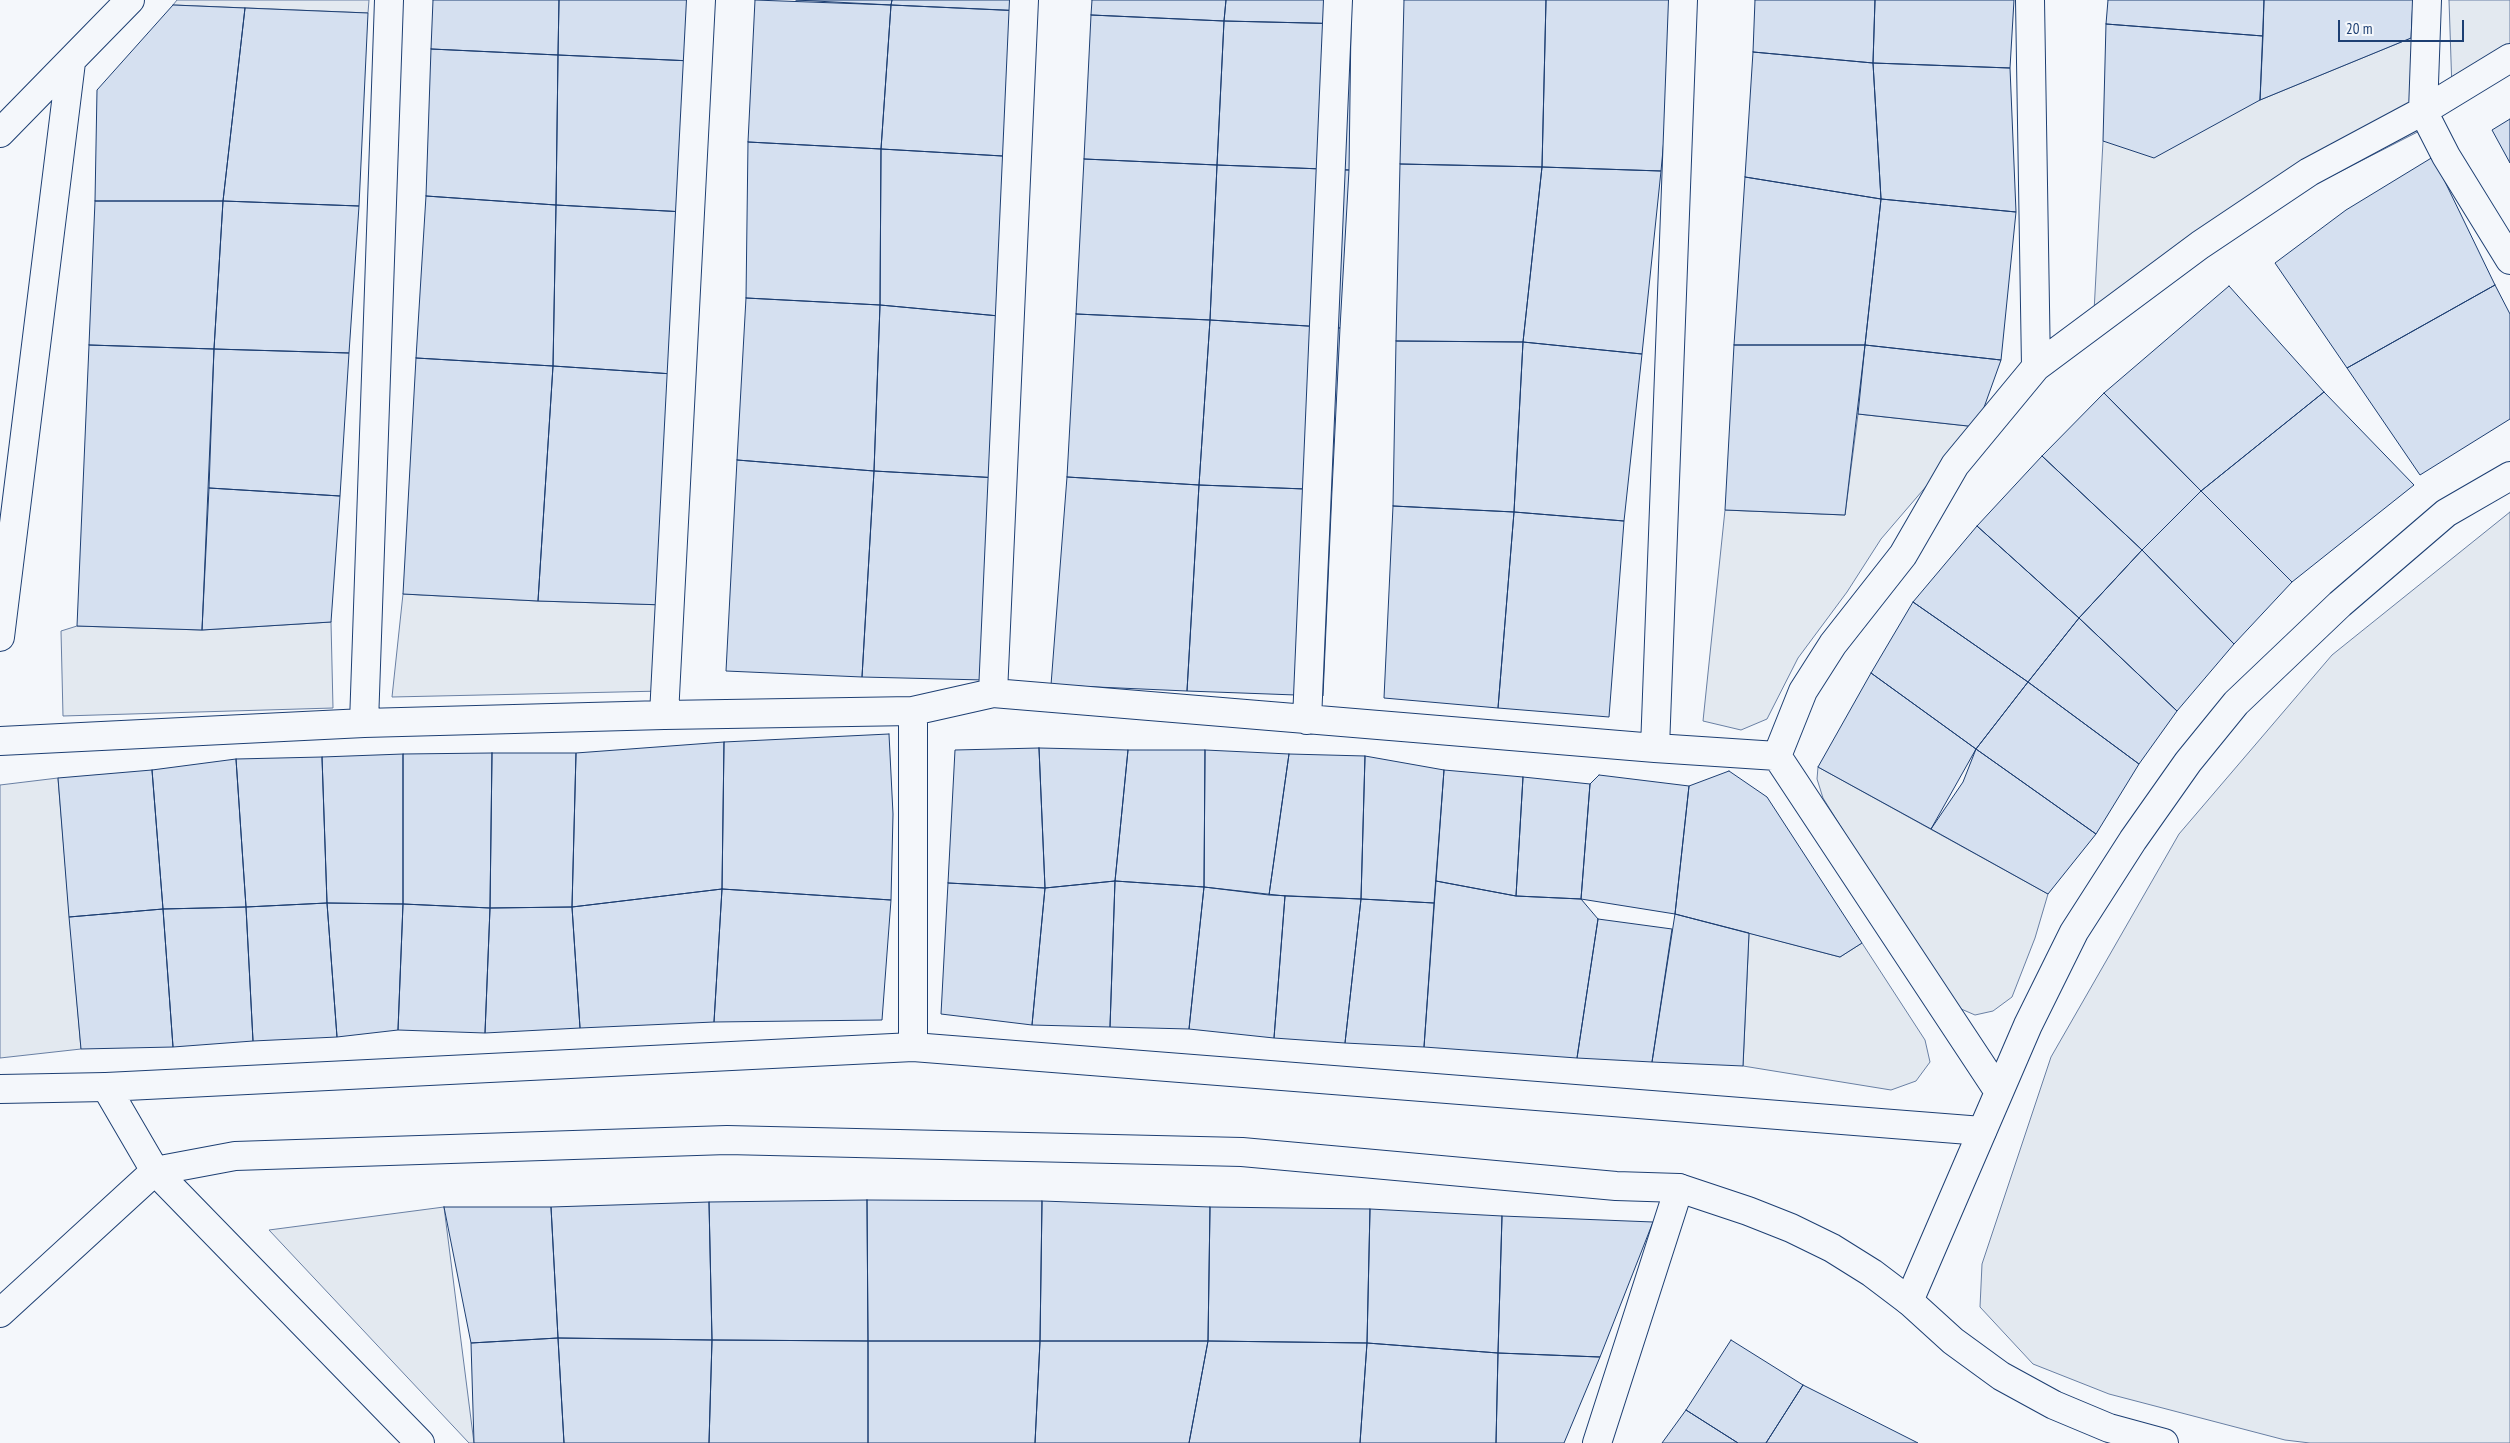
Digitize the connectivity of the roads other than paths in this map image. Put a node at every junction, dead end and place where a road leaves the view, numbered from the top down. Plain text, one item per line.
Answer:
1 (130, 0) edge
2 (389, 0) edge
3 (702, 0) edge
4 (1024, 0) edge
5 (1338, 0) edge
6 (1683, 0) edge
7 (2030, 0) edge
8 (2427, 0) edge
9 (2510, 58) edge
10 (71, 62) junction
11 (2423, 111) junction
12 (0, 133) edge
13 (2510, 260) edge
14 (2036, 367) junction
15 (2510, 476) edge
16 (0, 637) edge
17 (993, 693) junction
18 (913, 711) junction
19 (664, 714) junction
20 (1308, 720) junction
21 (364, 722) junction
22 (0, 741) edge
23 (1655, 748) junction
24 (1777, 756) junction
25 (913, 1047) junction
26 (106, 1087) junction
27 (0, 1089) edge
28 (1998, 1092) junction
29 (1982, 1131) junction
30 (155, 1171) junction
31 (1679, 1188) junction
32 (1909, 1301) junction
33 (0, 1313) edge
34 (420, 1443) edge
35 (1597, 1443) edge
36 (2164, 1443) edge

1 - 10 street
2 - 21 street
3 - 19 street
4 - 17 street
5 - 20 street
6 - 23 street
7 - 14 street
8 - 11 street
9 - 11 street
10 - 12 street
10 - 16 street
11 - 13 street
11 - 14 street
14 - 24 street
15 - 28 street
17 - 18 street
17 - 20 street
18 - 19 street
18 - 25 street
19 - 21 street
20 - 23 street
21 - 22 street
23 - 24 street
24 - 28 street
25 - 26 street
25 - 29 street
26 - 27 street
26 - 30 street
28 - 29 street
29 - 32 street
30 - 31 street
30 - 33 street
30 - 34 street
31 - 32 street
31 - 35 street
32 - 36 street

